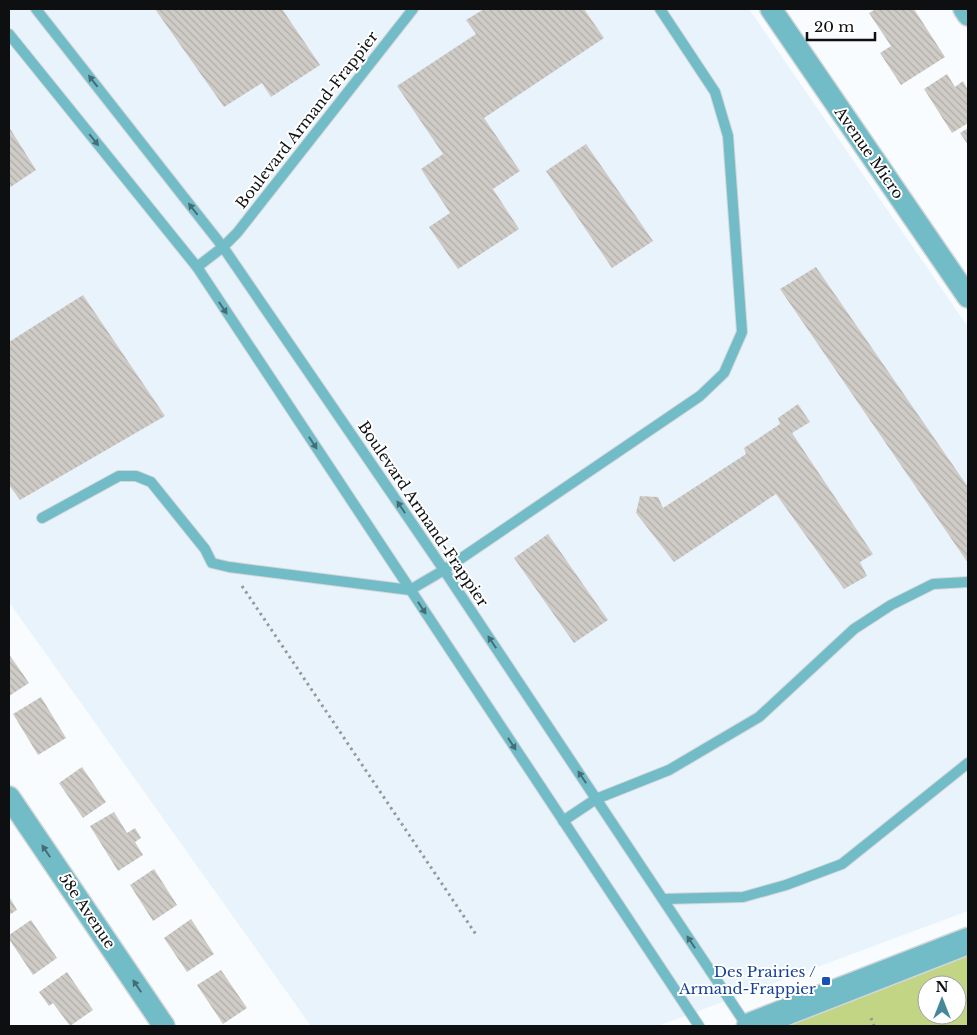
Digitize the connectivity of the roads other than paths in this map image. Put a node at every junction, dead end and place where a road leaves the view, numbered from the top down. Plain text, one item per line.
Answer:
1 (36, 9) edge
2 (413, 9) edge
3 (660, 9) edge
4 (770, 9) edge
5 (964, 9) edge
6 (968, 15) edge
7 (9, 34) edge
8 (223, 247) junction
9 (197, 267) junction
10 (968, 296) edge
11 (42, 518) dead end
12 (444, 570) junction
13 (968, 582) edge
14 (410, 590) junction
15 (968, 763) edge
16 (9, 797) edge
17 (596, 799) junction
18 (563, 821) junction
19 (662, 899) junction
20 (968, 941) edge
21 (164, 1026) edge
22 (699, 1026) edge
23 (748, 1026) edge

8 -> 1 lane, Boulevard Armand-Frappier
2 - 8 lane, Boulevard Armand-Frappier
3 - 12 lane
4 - 10 street, Avenue Micro
5 - 6 street
7 -> 9 lane
8 - 9 lane, Boulevard Armand-Frappier
12 -> 8 lane, Boulevard Armand-Frappier
9 -> 14 lane
11 - 14 lane
12 - 14 lane
17 -> 12 lane, Boulevard Armand-Frappier
13 - 17 lane
14 -> 18 lane
15 - 19 lane
21 -> 16 street, 58e Avenue
17 - 18 lane
17 - 19 lane, Boulevard Armand-Frappier
18 - 22 lane
23 -> 19 lane, Boulevard Armand-Frappier
20 - 23 street

